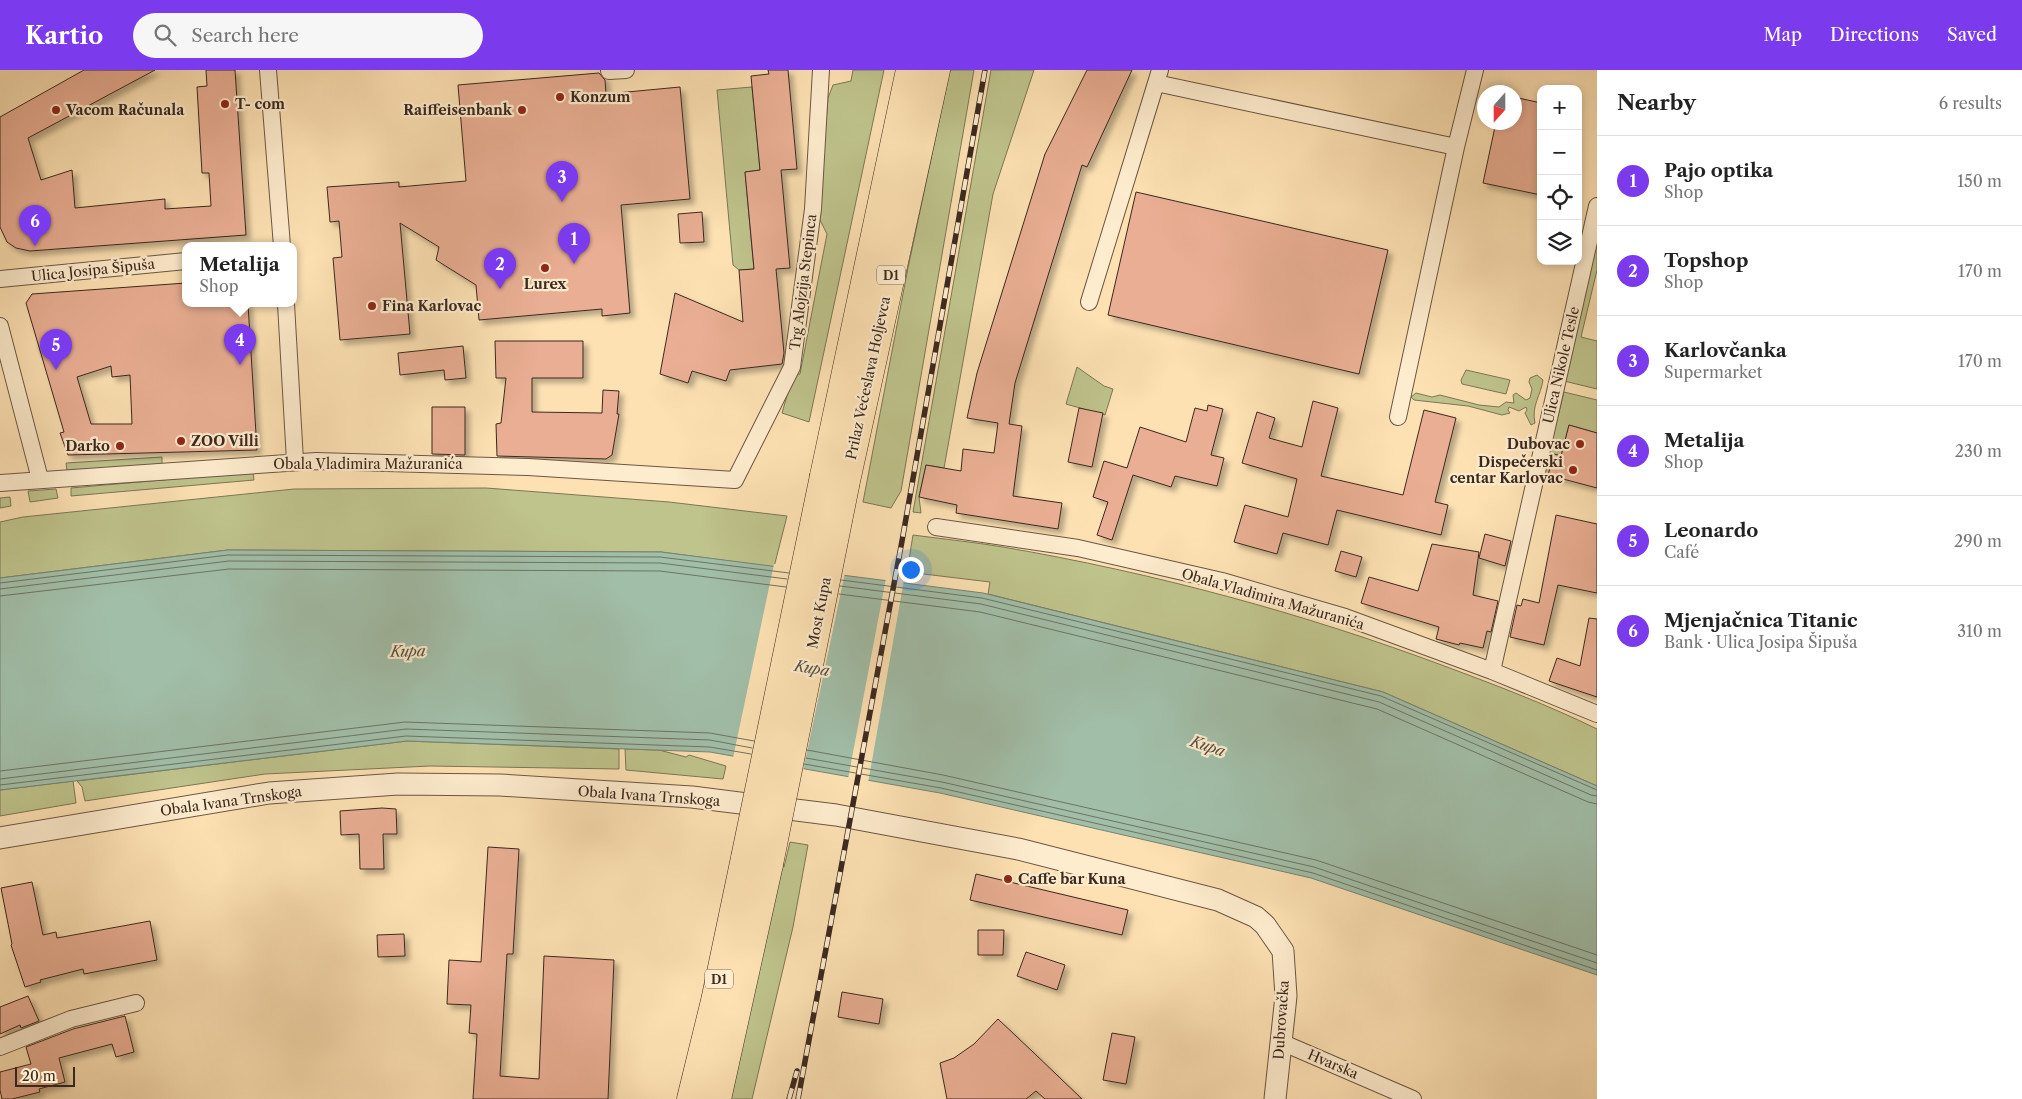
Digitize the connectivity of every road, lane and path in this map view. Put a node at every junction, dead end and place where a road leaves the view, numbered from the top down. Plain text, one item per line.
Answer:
1 (268, 70) edge
2 (609, 70) edge
3 (626, 70) edge
4 (821, 70) edge
5 (910, 70) edge
6 (936, 70) edge
7 (1475, 70) edge
8 (1158, 76) edge
9 (1456, 147) junction
10 (1597, 206) edge
11 (282, 242) edge
12 (182, 261) edge
13 (0, 279) edge
14 (1089, 302) dead end
15 (286, 307) edge
16 (0, 326) edge
17 (1398, 417) dead end
18 (295, 461) junction
19 (835, 478) junction
20 (40, 479) junction
21 (735, 480) joint
22 (0, 482) edge
23 (936, 527) dead end
24 (1492, 671) junction
25 (1597, 714) edge
26 (0, 838) edge
27 (757, 861) junction
28 (1277, 942) joint
29 (136, 1003) dead end
30 (1281, 1042) junction
31 (0, 1046) edge
32 (691, 1099) edge
33 (717, 1099) edge
34 (1275, 1099) edge
35 (1413, 1099) edge

1 - 11 street
2 - 3 street
4 - 21 street, Trg Alojzija Stepinca
5 - 19 highway, Prilaz Većeslava Holjevca / D1
6 - 19 highway, Prilaz Većeslava Holjevca / D1
7 - 9 street
8 - 9 street
8 - 14 street
9 - 17 street
10 - 24 street, Ulica Nikole Tesle
12 - 13 street, Ulica Josipa Šipuša
15 - 18 street
16 - 20 street
18 - 20 street, Obala Vladimira Mažuranića
18 - 21 street, Obala Vladimira Mažuranića
19 - 27 highway, Most Kupa / D1, bridge
20 - 22 street, Obala Vladimira Mažuranića
23 - 24 street, Obala Vladimira Mažuranića
24 - 25 street, Obala Vladimira Mažuranića
26 - 28 street, Obala Ivana Trnskoga
27 - 32 highway, D1
27 - 33 highway, D1
28 - 30 street, Dubrovačka
29 - 31 street
30 - 34 street, Dubrovačka
30 - 35 street, Hvarska

